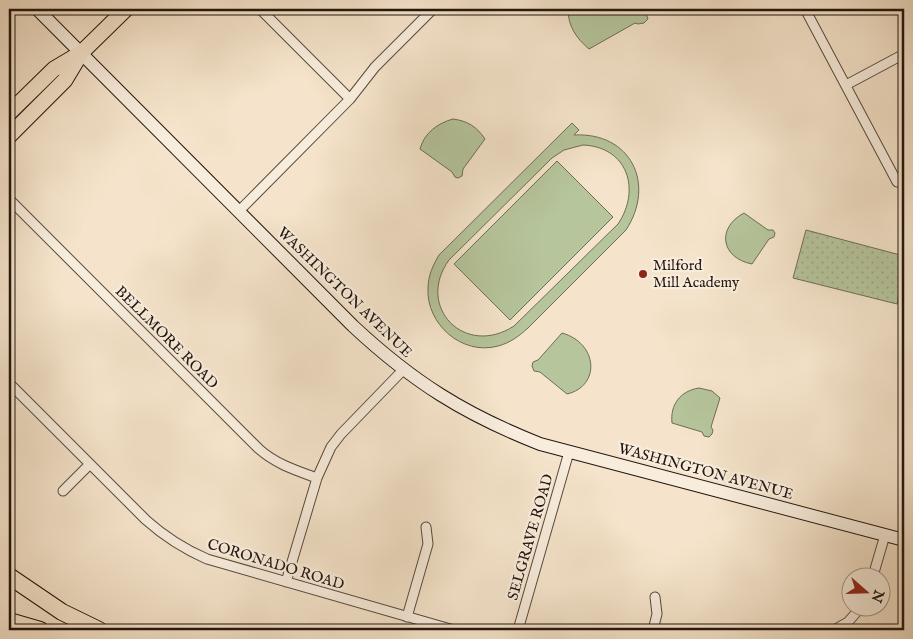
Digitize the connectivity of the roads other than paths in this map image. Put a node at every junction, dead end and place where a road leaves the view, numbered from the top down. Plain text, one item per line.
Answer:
1 (37, 9) edge
2 (126, 9) edge
3 (260, 9) edge
4 (433, 9) edge
5 (805, 9) edge
6 (81, 53) junction
7 (904, 54) edge
8 (846, 85) junction
9 (350, 99) junction
10 (9, 113) edge
11 (9, 136) edge
12 (897, 182) dead end
13 (9, 199) edge
14 (239, 211) junction
15 (403, 370) junction
16 (9, 383) edge
17 (569, 452) junction
18 (90, 464) junction
19 (317, 478) junction
20 (63, 491) dead end
21 (426, 526) dead end
22 (885, 535) junction
23 (904, 540) edge
24 (876, 566) edge
25 (9, 576) edge
26 (286, 582) junction
27 (655, 597) dead end
28 (853, 616) edge
29 (407, 617) junction
30 (9, 621) edge
31 (40, 630) edge
32 (99, 630) edge
33 (454, 630) edge
34 (518, 630) edge
35 (653, 630) edge
36 (834, 630) edge

1 - 6 main road, WASHINGTON AVENUE
2 - 6 main road
3 - 9 street
4 - 9 street
5 - 8 street
6 - 10 main road
6 - 11 main road
6 - 14 main road, WASHINGTON AVENUE
7 - 8 street
8 - 12 street
9 - 14 street
13 - 19 street, BELLMORE ROAD
14 - 15 main road, WASHINGTON AVENUE
15 - 17 main road, WASHINGTON AVENUE
15 - 19 street
16 - 18 street, CORONADO ROAD
17 - 22 main road, WASHINGTON AVENUE
17 - 34 street, SELGRAVE ROAD
18 - 20 street
18 - 26 street, CORONADO ROAD
19 - 26 street
21 - 29 street
22 - 23 main road, WASHINGTON AVENUE
22 - 24 street
25 - 32 highway
26 - 29 street, CORONADO ROAD
27 - 35 street
28 - 36 street
29 - 33 street, CORONADO ROAD
30 - 31 highway

